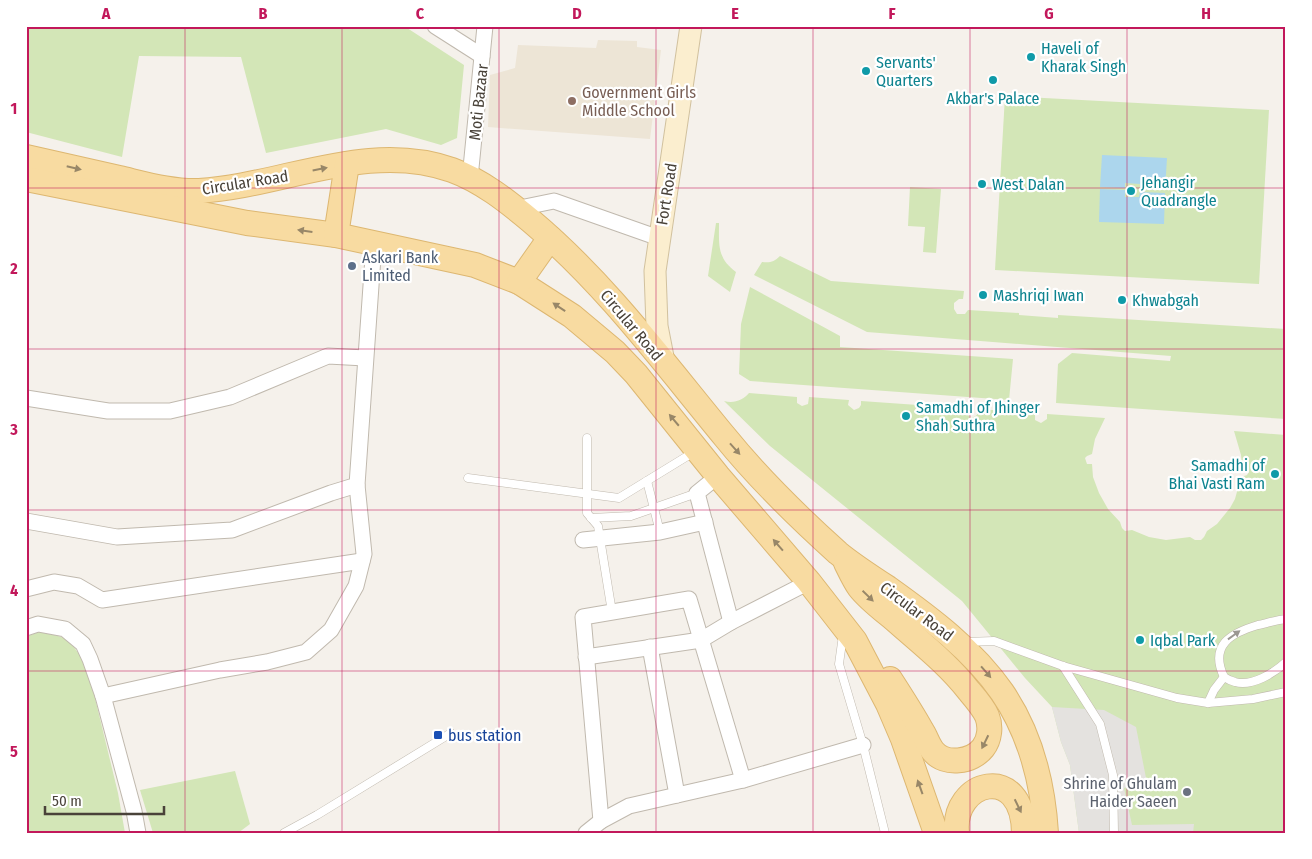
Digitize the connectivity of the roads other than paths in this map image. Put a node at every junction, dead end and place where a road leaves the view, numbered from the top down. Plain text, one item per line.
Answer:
1 (435, 26) edge
2 (485, 26) edge
3 (691, 26) edge
4 (482, 56) junction
5 (26, 157) edge
6 (347, 164) junction
7 (470, 178) junction
8 (26, 179) edge
9 (515, 208) junction
10 (336, 235) junction
11 (550, 238) junction
12 (659, 238) junction
13 (374, 243) junction
14 (519, 282) junction
15 (364, 358) junction
16 (664, 362) junction
17 (26, 398) edge
18 (587, 438) dead end
19 (698, 450) junction
20 (718, 476) junction
21 (468, 478) dead end
22 (647, 481) junction
23 (357, 485) junction
24 (697, 492) junction
25 (587, 495) junction
26 (654, 508) junction
27 (591, 518) junction
28 (26, 521) edge
29 (705, 522) junction
30 (660, 532) junction
31 (600, 539) junction
32 (583, 540) dead end
33 (841, 555) junction
34 (362, 561) junction
35 (809, 582) junction
36 (26, 589) edge
37 (612, 612) junction
38 (1286, 620) edge
39 (731, 622) junction
40 (26, 628) edge
41 (850, 635) junction
42 (701, 640) junction
43 (958, 642) junction
44 (650, 647) junction
45 (586, 657) junction
46 (1286, 662) edge
47 (1063, 666) junction
48 (1224, 677) junction
49 (1286, 692) edge
50 (103, 696) junction
51 (1208, 703) junction
52 (451, 733) dead end
53 (863, 745) junction
54 (743, 780) junction
55 (677, 795) junction
56 (601, 821) junction
57 (138, 833) edge
58 (284, 833) edge
59 (586, 833) edge
60 (885, 833) edge
61 (936, 833) edge
62 (956, 833) edge
63 (1024, 833) edge
64 (1046, 833) edge
65 (1114, 833) edge

1 - 4 street
2 - 4 street, Moti Bazaar
3 - 12 street, Fort Road
4 - 7 street, Moti Bazaar
5 -> 6 main road, Circular Road
6 - 7 main road, Circular Road
6 - 10 main road
7 - 9 main road, Circular Road
10 -> 8 main road, Circular Road
9 - 11 main road, Circular Road
9 - 12 street
10 - 13 main road, Circular Road
11 - 14 main road
11 - 16 main road, Circular Road
12 - 16 street, Fort Road
13 - 14 main road, Circular Road
13 - 15 street
19 -> 14 main road, Circular Road
15 - 17 street
15 - 23 street
16 -> 33 main road, Circular Road
18 - 25 lane
19 - 20 main road, Circular Road
19 - 22 lane
20 - 24 street
35 -> 20 main road, Circular Road
21 - 25 lane
22 - 25 lane
22 - 26 lane
23 - 28 street
23 - 34 street
24 - 26 lane
24 - 29 street
25 - 27 lane
26 - 27 lane
26 - 30 lane
27 - 31 lane
29 - 30 street
29 - 39 street
30 - 31 street
31 - 32 street
31 - 37 lane
33 -> 41 main road
33 - 43 main road, Circular Road
34 - 36 street
34 - 50 street
35 - 39 street
35 - 41 main road, Circular Road
37 - 42 street
37 - 45 street
48 -> 38 lane
39 - 42 street
40 - 50 street
41 - 53 lane
61 -> 41 main road, Circular Road
42 - 44 street
42 - 54 street
43 - 47 lane
43 -> 64 main road, Circular Road
44 - 45 street
44 - 55 street
45 - 56 street
46 - 48 lane
47 - 51 lane
47 - 65 lane
48 - 51 lane
49 - 51 lane
50 - 57 street
52 - 58 lane
53 - 54 street
53 - 60 lane
54 - 55 street
55 - 56 street
56 - 59 street
62 -> 63 main road

